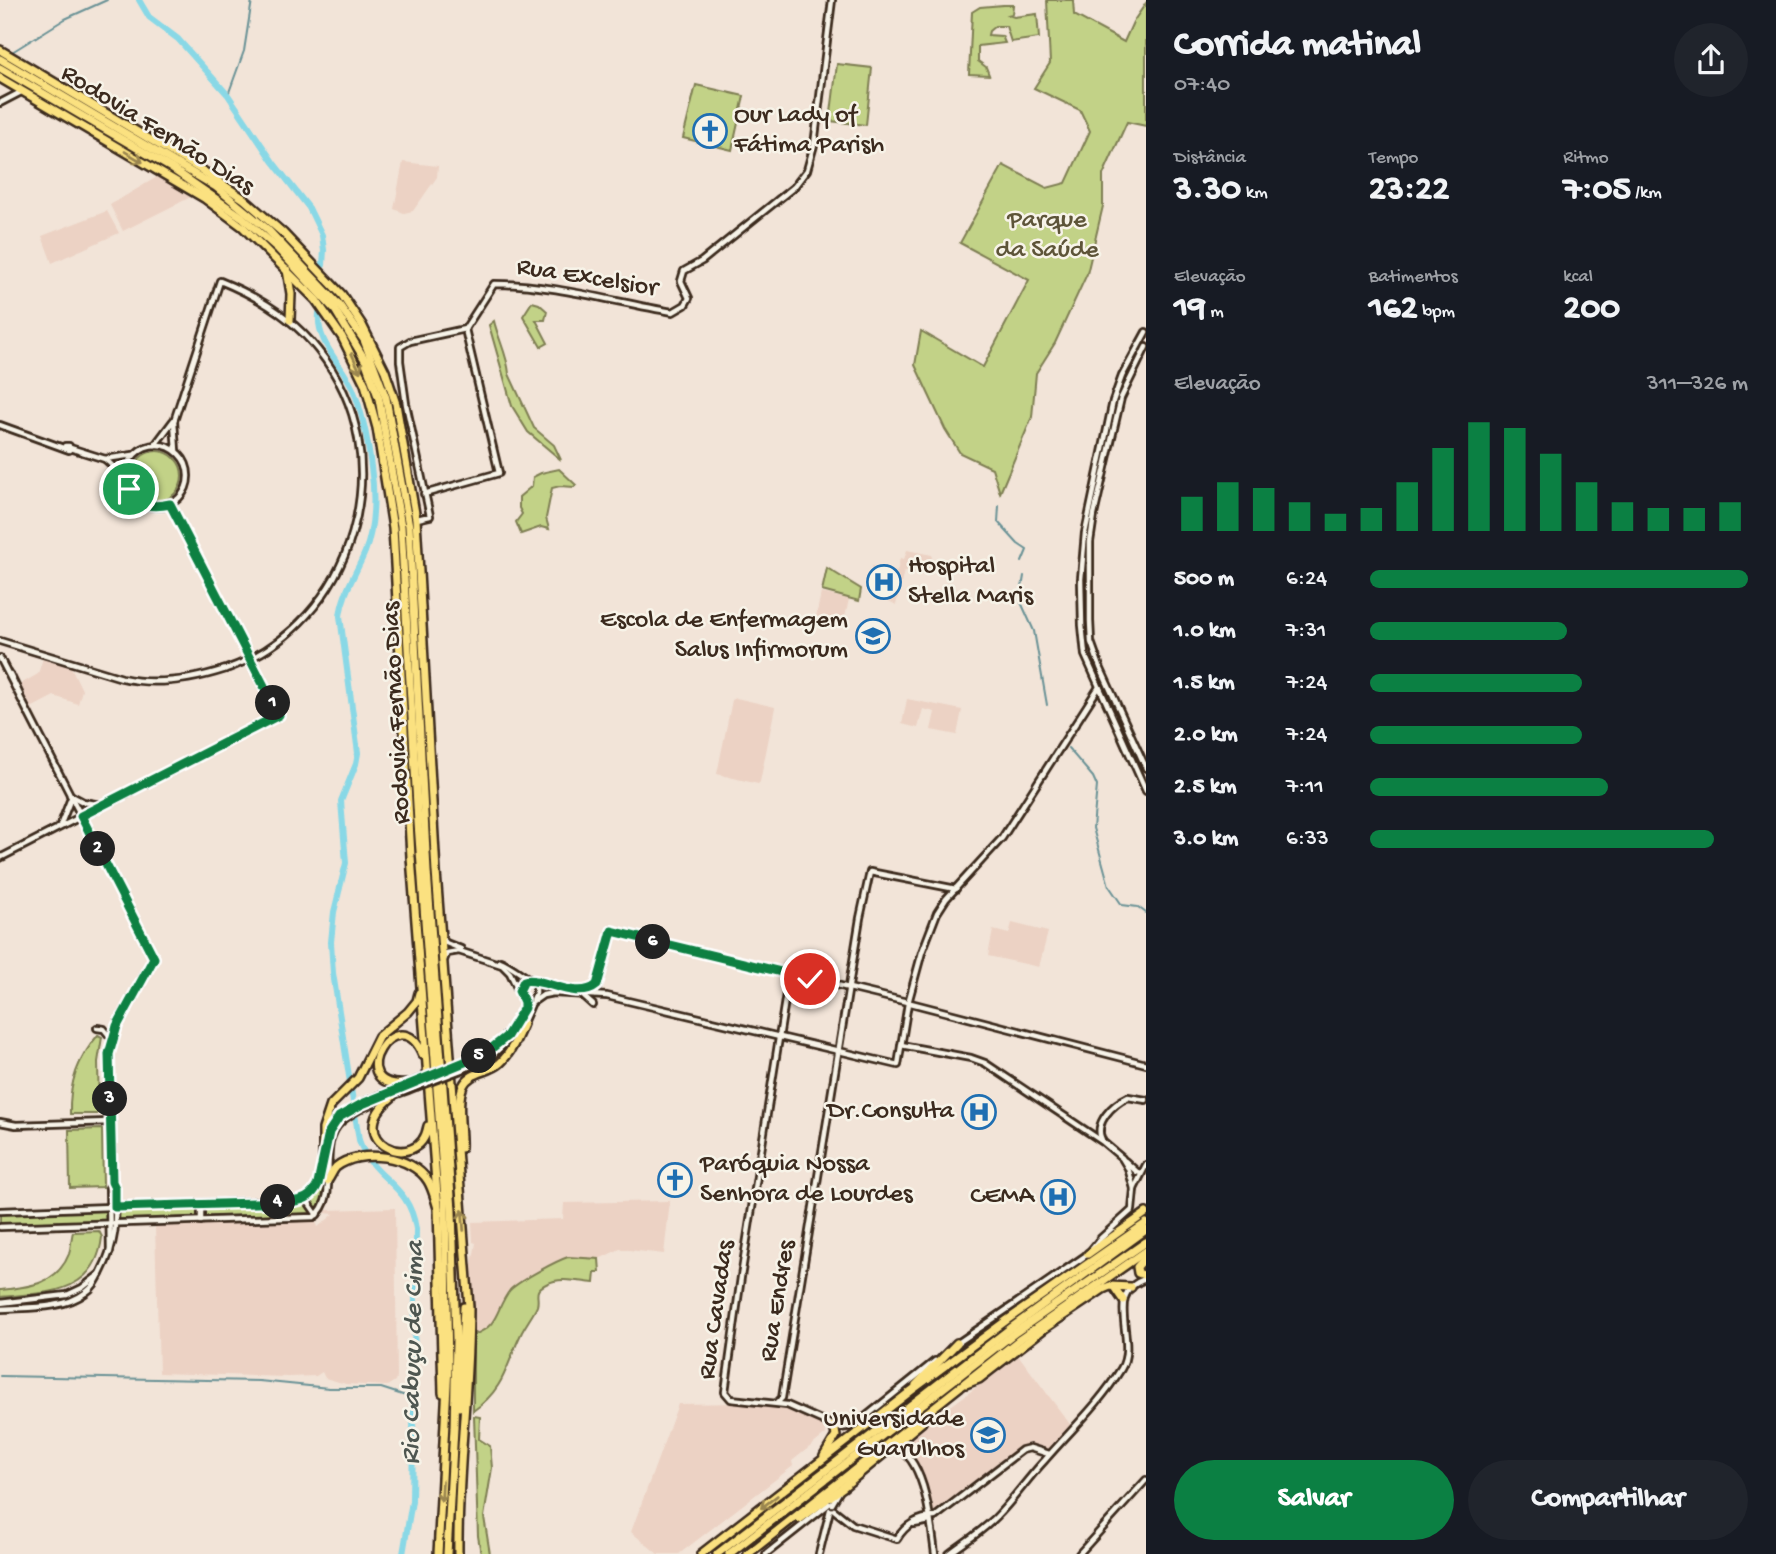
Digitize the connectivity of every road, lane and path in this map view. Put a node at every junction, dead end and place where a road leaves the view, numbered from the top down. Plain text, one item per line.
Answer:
1 (832, 0) edge
2 (0, 50) edge
3 (0, 59) edge
4 (0, 68) edge
5 (0, 78) edge
6 (23, 92) junction
7 (0, 103) edge
8 (287, 269) junction
9 (290, 320) junction
10 (464, 329) junction
11 (1146, 332) edge
12 (1146, 347) edge
13 (174, 421) junction
14 (0, 425) edge
15 (155, 445) junction
16 (176, 452) junction
17 (134, 455) junction
18 (105, 460) junction
19 (125, 478) junction
20 (425, 494) junction
21 (170, 504) junction
22 (416, 519) junction
23 (0, 641) edge
24 (0, 658) edge
25 (250, 659) junction
26 (1099, 687) junction
27 (1078, 721) junction
28 (1071, 731) junction
29 (1146, 768) edge
30 (1146, 791) edge
31 (71, 796) junction
32 (102, 805) junction
33 (81, 816) junction
34 (59, 828) junction
35 (0, 858) edge
36 (411, 858) junction
37 (422, 886) junction
38 (956, 889) junction
39 (923, 928) dead end
40 (930, 930) junction
41 (440, 931) junction
42 (433, 953) junction
43 (443, 971) junction
44 (789, 975) junction
45 (533, 981) junction
46 (597, 985) junction
47 (421, 986) junction
48 (850, 988) junction
49 (519, 991) junction
50 (595, 995) junction
51 (583, 996) junction
52 (445, 1001) junction
53 (533, 1002) junction
54 (908, 1003) junction
55 (593, 1005) dead end
56 (523, 1024) junction
57 (97, 1028) dead end
58 (779, 1037) junction
59 (113, 1039) junction
60 (901, 1045) junction
61 (838, 1051) junction
62 (1146, 1064) edge
63 (427, 1065) junction
64 (413, 1084) junction
65 (392, 1097) junction
66 (1146, 1100) edge
67 (362, 1106) junction
68 (430, 1111) junction
69 (349, 1113) junction
70 (1104, 1117) junction
71 (0, 1122) edge
72 (110, 1122) junction
73 (1089, 1134) junction
74 (1104, 1142) junction
75 (323, 1158) junction
76 (1122, 1158) junction
77 (1146, 1165) edge
78 (459, 1169) junction
79 (1141, 1173) junction
80 (327, 1181) junction
81 (1134, 1189) junction
82 (306, 1199) junction
83 (201, 1204) junction
84 (113, 1207) junction
85 (438, 1208) junction
86 (0, 1211) edge
87 (1146, 1213) edge
88 (317, 1215) junction
89 (201, 1221) junction
90 (1146, 1223) edge
91 (112, 1224) junction
92 (0, 1227) edge
93 (1146, 1230) edge
94 (1146, 1242) edge
95 (1146, 1251) edge
96 (1088, 1254) junction
97 (1146, 1257) edge
98 (466, 1272) junction
99 (100, 1274) junction
100 (1146, 1277) edge
101 (1113, 1287) junction
102 (1131, 1287) junction
103 (1123, 1300) junction
104 (0, 1303) edge
105 (0, 1309) edge
106 (957, 1343) junction
107 (959, 1387) junction
108 (911, 1391) junction
109 (952, 1393) junction
110 (782, 1398) junction
111 (778, 1403) junction
112 (787, 1405) junction
113 (834, 1426) junction
114 (445, 1427) junction
115 (454, 1428) junction
116 (892, 1446) junction
117 (1048, 1457) junction
118 (822, 1460) junction
119 (1146, 1480) edge
120 (842, 1488) junction
121 (831, 1508) junction
122 (930, 1519) junction
123 (783, 1527) junction
124 (439, 1554) edge
125 (447, 1554) edge
126 (456, 1554) edge
127 (701, 1554) edge
128 (718, 1554) edge
129 (729, 1554) edge
130 (748, 1554) edge
131 (766, 1554) edge
132 (819, 1554) edge
133 (935, 1554) edge
134 (949, 1554) edge
135 (1079, 1554) edge

1 - 10 street, Rua Excelsior
2 - 22 highway
3 - 42 highway, Rodovia Fernão Dias
4 - 37 highway, Rodovia Fernão Dias
5 - 6 highway
6 - 7 street
6 -> 8 highway
8 - 9 highway
8 -> 36 highway
9 - 13 street
9 - 25 street
10 - 20 street
10 - 20 street
11 - 26 street
12 - 29 street
13 - 15 street
13 - 16 street
14 - 18 street
15 - 16 street
15 - 17 street
16 - 21 street
17 - 18 street
17 - 19 street
18 - 19 street
19 - 21 street
20 - 22 street
21 - 25 street
22 - 41 highway
23 - 25 street
24 - 31 street
25 - 32 street
26 - 27 street
26 - 30 street
27 - 28 street
27 - 28 street
28 - 38 street
31 - 32 street
31 - 33 street
31 - 34 street
32 - 33 street
33 - 34 street
33 - 59 street
34 - 35 street
36 - 37 highway
36 - 47 highway
37 - 114 highway, Rodovia Fernão Dias
38 - 40 street
38 - 48 street, Rua Endres
39 - 40 street
40 - 54 street
41 - 43 highway
41 - 45 street
42 - 52 highway
42 - 115 highway, Rodovia Fernão Dias
43 - 49 street
43 - 52 highway
44 - 46 street
44 - 48 street
44 - 58 street, Rua Cavadas
45 - 46 street
45 - 49 street
45 - 53 street
46 - 50 street
47 - 63 highway
47 - 75 highway
48 - 54 street
48 - 61 street, Rua Endres
49 - 64 street, bridge
50 - 51 street
50 - 58 street
51 - 53 street
51 - 55 street
52 - 78 highway
53 - 56 street
54 - 60 street
54 - 62 street
56 - 64 street, bridge
56 - 78 highway
57 - 59 street
58 - 61 street
58 - 111 street, Rua Cavadas
59 - 72 street
60 - 61 street
60 - 73 street
61 - 110 street, Rua Endres
63 - 64 highway
63 - 68 highway
64 - 65 street
64 - 67 street
65 - 67 street
65 - 68 highway
66 - 70 street
67 - 69 street
68 - 85 highway
69 - 75 street
69 - 80 street
70 - 73 street
70 - 74 street
71 - 72 street
72 - 84 street
73 - 74 street
74 - 76 street
75 - 82 street
76 - 79 street
76 - 81 street
77 - 79 street
98 -> 78 highway
79 - 81 street
80 - 85 highway
80 - 88 street
81 - 96 street
82 - 83 street
82 - 88 street
83 - 84 street
83 - 89 street
84 - 86 street
84 - 91 street
85 - 114 highway
87 - 96 highway
88 - 89 street
89 - 91 street
90 - 108 highway
91 - 92 street
91 - 99 street
93 - 128 highway
94 - 129 highway
95 - 107 highway
96 - 106 street
97 - 100 highway
98 - 115 highway
98 - 126 highway
99 - 104 street
99 - 105 street
100 - 102 street
101 - 102 highway
101 - 103 highway
101 - 107 highway
102 - 103 street
103 - 117 street
106 - 108 highway
106 - 113 street
107 - 109 highway
108 - 118 highway
109 - 116 highway
109 - 123 highway
110 - 111 street, Rua Endres
110 - 112 street
111 - 112 street
112 - 113 street
113 - 118 highway
114 -> 124 highway, Rodovia Fernão Dias
115 - 125 highway, Rodovia Fernão Dias
116 - 120 highway
116 - 122 street
117 - 122 street
117 - 134 street
118 -> 127 highway
119 - 135 street
120 - 121 street
120 - 123 highway
121 - 122 street
121 - 131 street
121 - 132 street
122 - 133 street
123 - 130 highway

